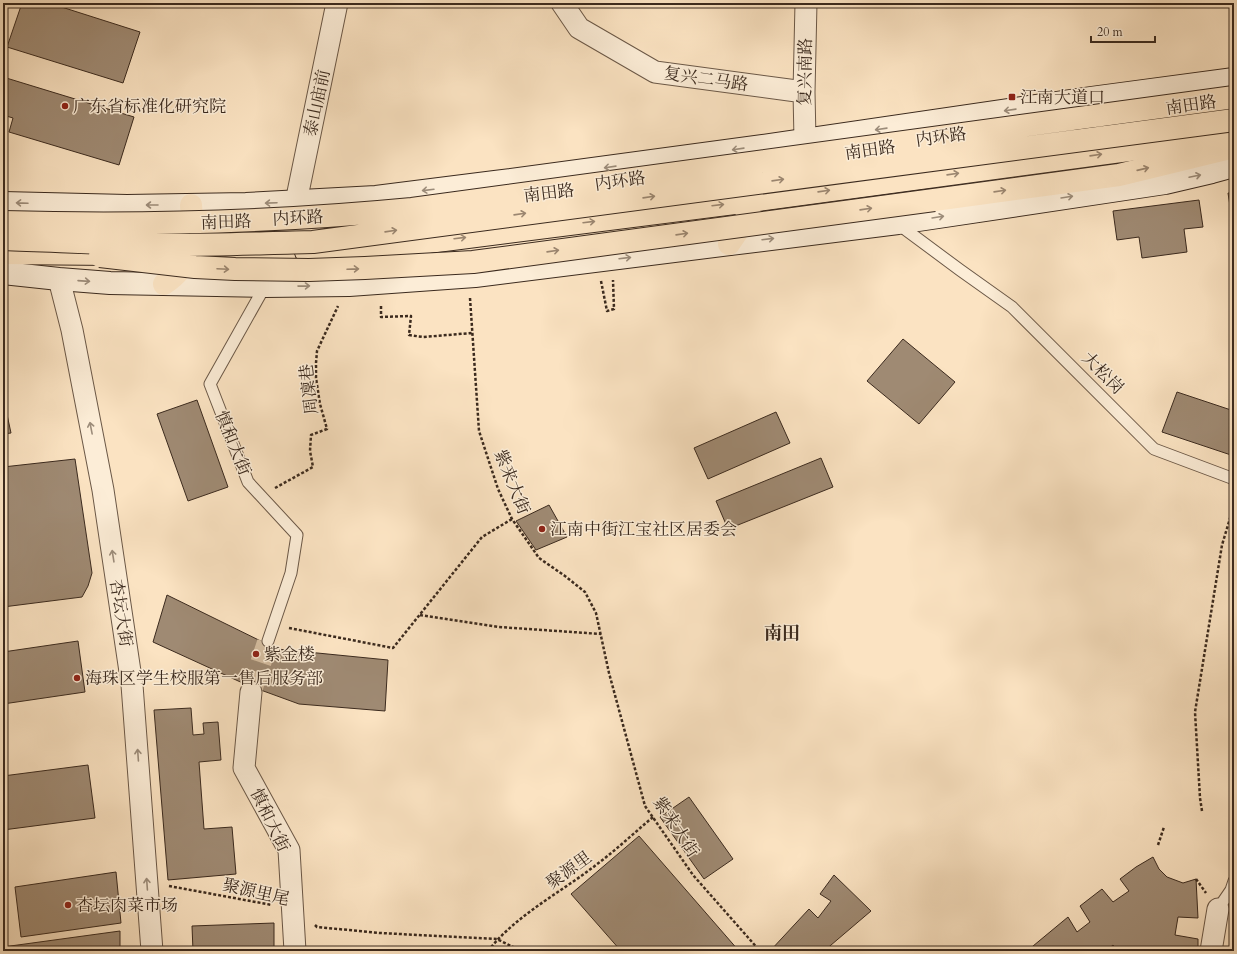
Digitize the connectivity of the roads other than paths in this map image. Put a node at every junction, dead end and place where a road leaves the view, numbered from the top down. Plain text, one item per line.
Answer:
1 (337, 3) edge
2 (562, 3) edge
3 (806, 3) edge
4 (1234, 80) edge
5 (804, 92) junction
6 (1234, 96) edge
7 (1173, 97) junction
8 (1234, 120) edge
9 (805, 140) junction
10 (1234, 142) edge
11 (1234, 148) edge
12 (1234, 166) edge
13 (495, 182) junction
14 (758, 200) junction
15 (3, 202) edge
16 (296, 202) junction
17 (436, 208) junction
18 (192, 214) junction
19 (360, 216) junction
20 (3, 222) edge
21 (898, 223) junction
22 (3, 239) edge
23 (421, 243) junction
24 (729, 244) junction
25 (3, 246) edge
26 (365, 248) junction
27 (3, 253) edge
28 (188, 254) junction
29 (3, 273) edge
30 (59, 280) junction
31 (422, 281) junction
32 (164, 284) junction
33 (265, 286) junction
34 (472, 286) junction
35 (1234, 479) edge
36 (268, 641) tunnel mouth
37 (251, 692) tunnel mouth
38 (1234, 881) edge
39 (1218, 909) joint
40 (152, 951) edge
41 (295, 951) edge
42 (1212, 951) edge

1 - 16 street, 泰山庙前
2 - 5 street, 复兴二马路
3 - 5 street, 复兴南路
4 - 7 main road
5 - 9 street, 复兴南路
6 - 7 main road, 南田路
6 - 20 main road, 内环路, bridge
7 -> 9 main road
7 - 17 main road, 南田路
22 -> 8 main road, 内环路, bridge
9 -> 13 main road
14 -> 10 main road, 南田路
25 -> 11 main road, bridge
21 -> 12 main road
13 -> 16 main road
13 - 17 main road
23 -> 14 main road, 南田路
14 - 24 main road
18 -> 15 main road
16 -> 18 main road
17 - 19 main road, 南田路
18 - 19 main road, 南田路
18 - 20 main road, 南田路
18 - 28 main road
19 - 26 main road
24 -> 21 main road
21 - 35 lane, 大松岗
23 - 26 main road, 南田路
23 - 34 main road
34 -> 24 main road
26 - 28 main road, 南田路
26 - 31 main road
27 - 28 main road, 南田路
28 - 32 main road
29 - 30 main road
30 -> 32 main road
40 -> 30 street, 杏坛大街
33 -> 31 main road
31 - 34 main road
32 - 33 main road
33 - 36 lane, 慎和大街
37 - 41 street, 慎和大街
38 - 39 lane
39 - 42 street

